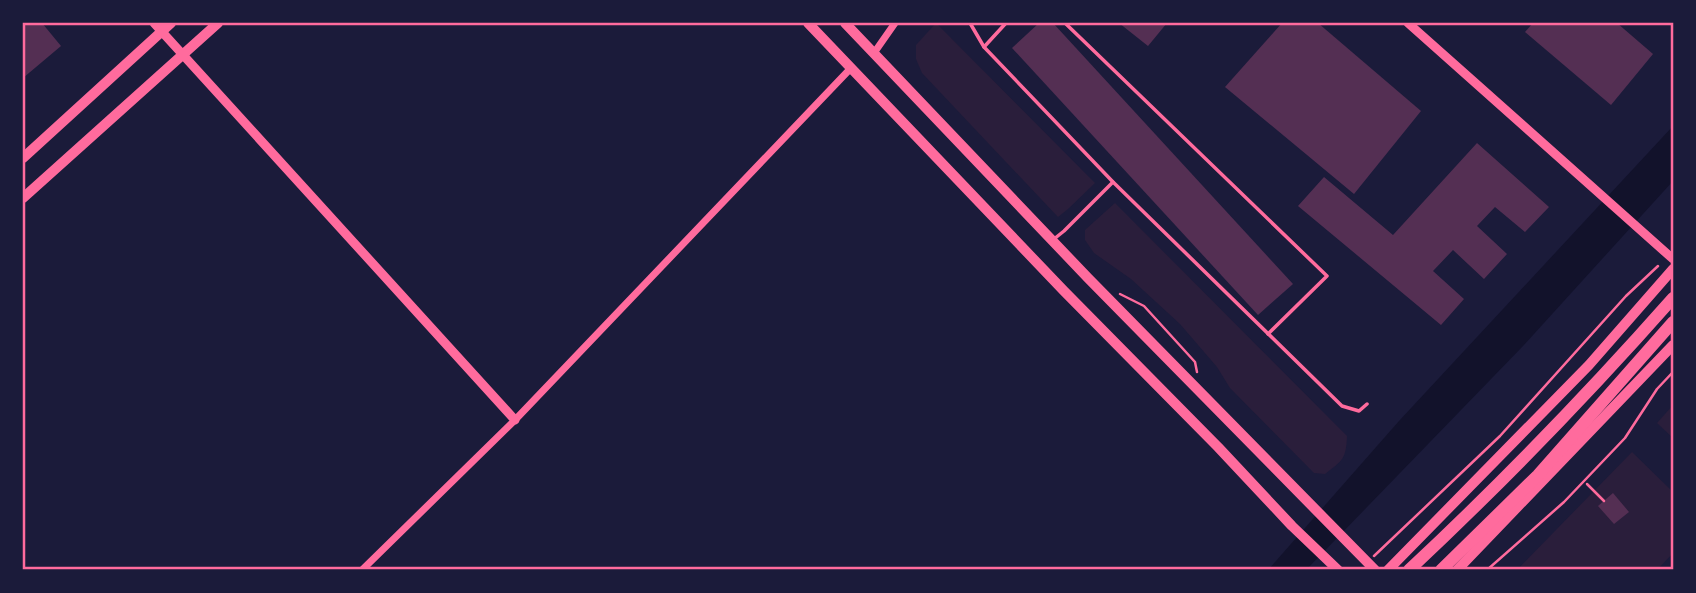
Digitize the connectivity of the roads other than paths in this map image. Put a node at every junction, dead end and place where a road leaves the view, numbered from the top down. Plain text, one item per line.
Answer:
1 (154, 23) edge
2 (171, 23) edge
3 (218, 23) edge
4 (808, 23) edge
5 (845, 23) edge
6 (895, 23) edge
7 (970, 23) edge
8 (1006, 23) edge
9 (1065, 23) edge
10 (1408, 23) edge
11 (162, 31) junction
12 (984, 47) junction
13 (874, 52) junction
14 (183, 54) junction
15 (851, 68) junction
16 (23, 158) edge
17 (1113, 182) junction
18 (23, 198) edge
19 (1052, 240) junction
20 (1671, 258) edge
21 (1673, 269) edge
22 (1673, 298) edge
23 (1673, 323) edge
24 (1268, 334) junction
25 (1673, 345) edge
26 (1367, 404) dead end
27 (515, 420) junction
28 (1372, 566) edge
29 (362, 570) edge
30 (1338, 570) edge
31 (1388, 570) edge
32 (1409, 570) edge
33 (1441, 570) edge
34 (1457, 570) edge

1 - 11 street
2 - 11 main road
3 - 14 main road
4 - 15 main road
5 - 13 main road
6 - 13 street
7 - 12 lane
8 - 12 lane
9 - 24 lane
10 - 20 street
11 - 14 street
11 - 16 main road
12 - 17 lane
13 - 19 main road
14 - 18 main road
14 - 27 street
15 - 27 street
15 - 30 main road
17 - 19 lane
17 - 24 lane
19 - 28 main road
21 - 31 main road
22 - 32 highway
23 - 33 highway
24 - 26 lane
25 - 34 main road
27 - 29 street

